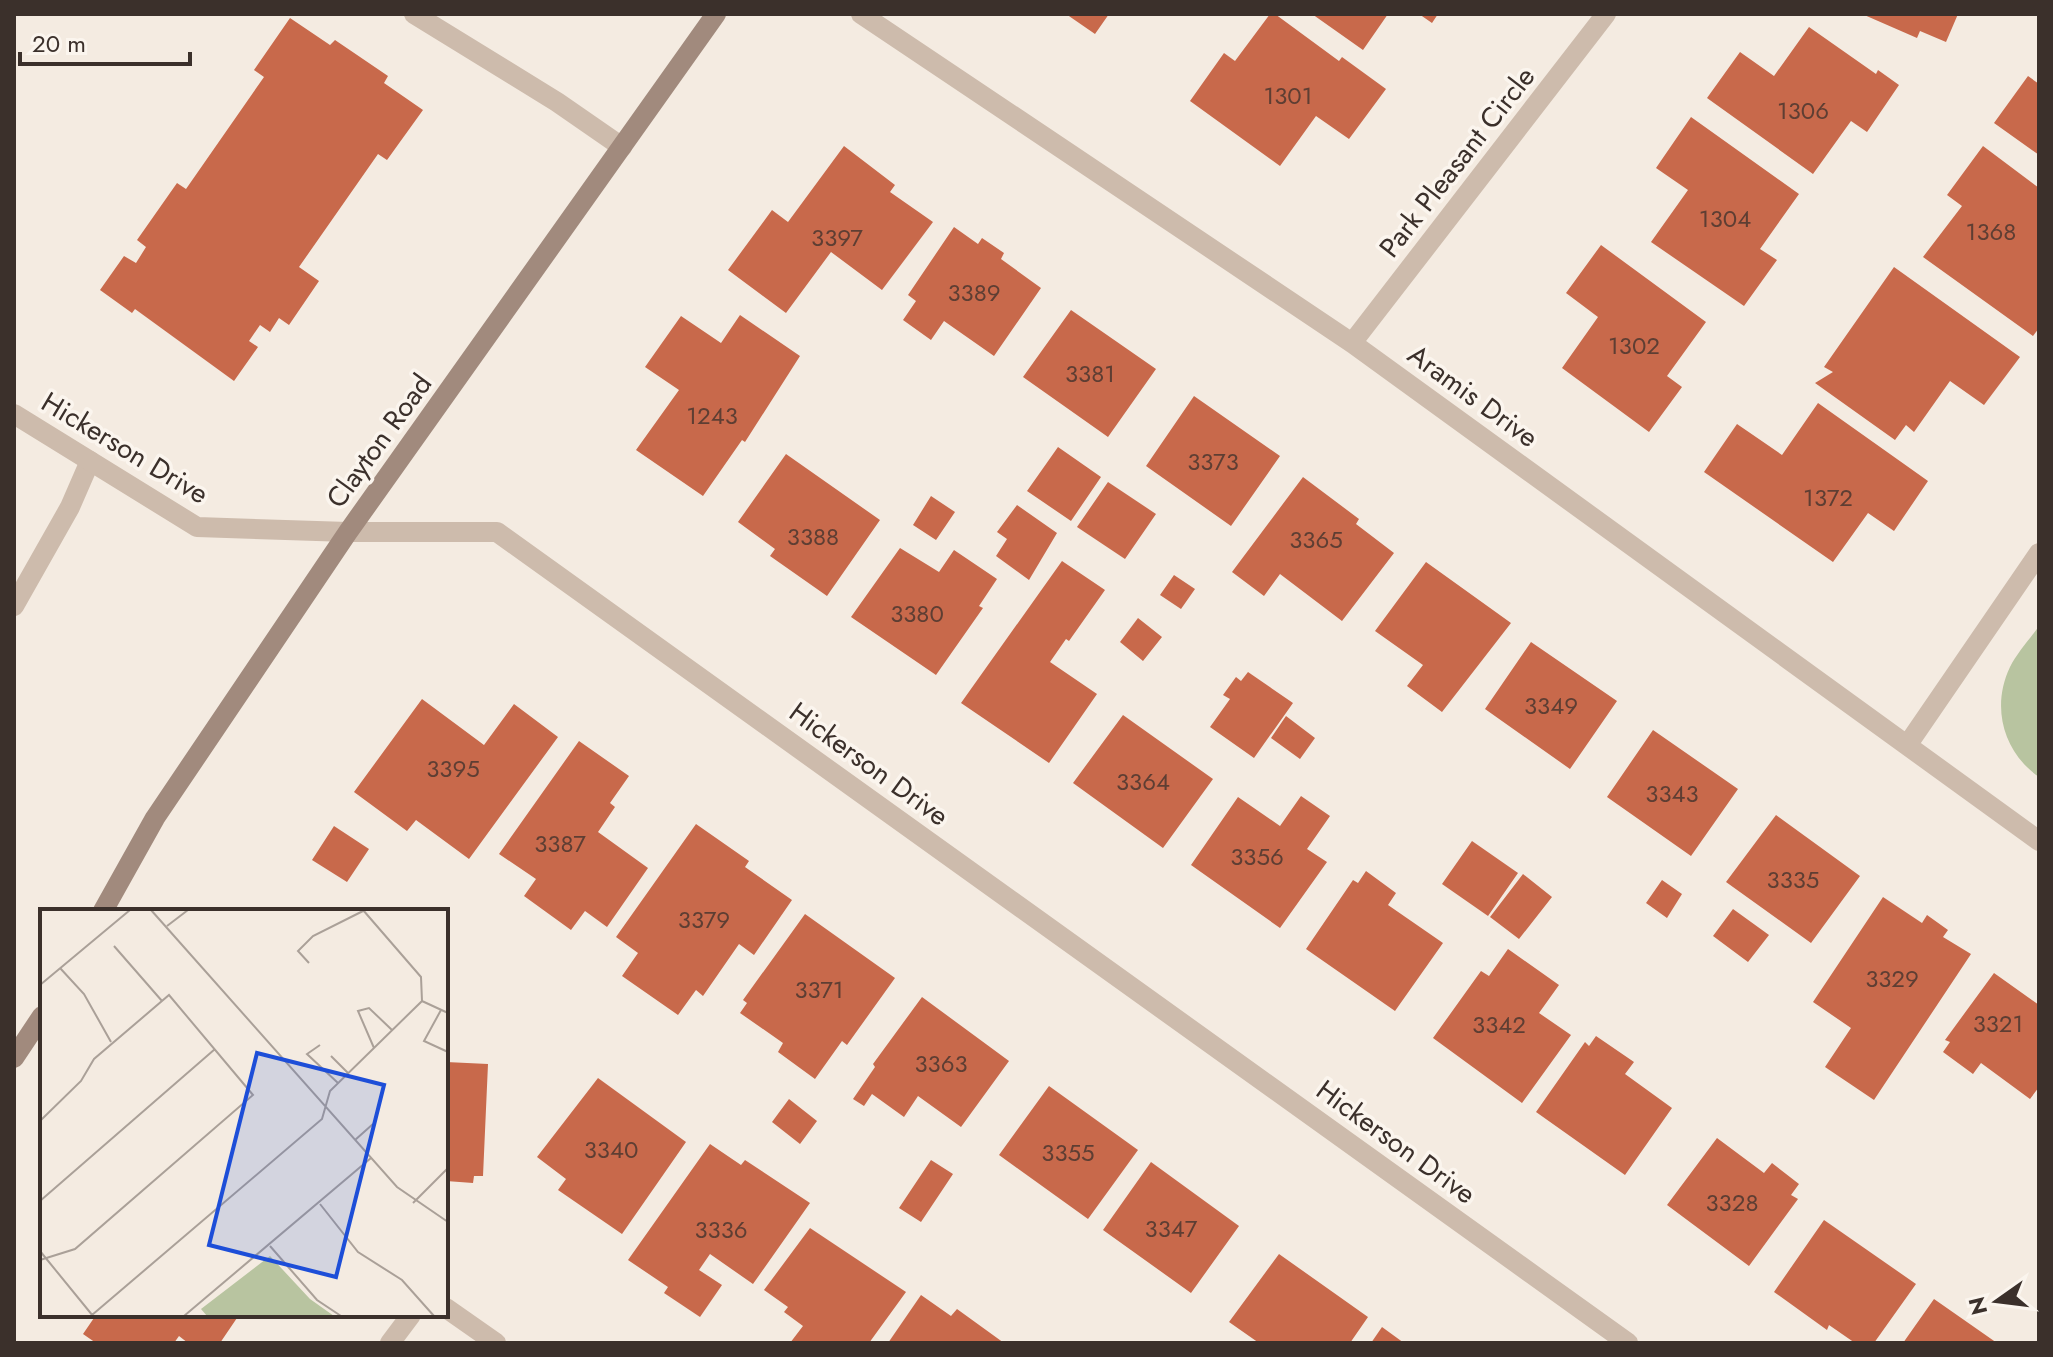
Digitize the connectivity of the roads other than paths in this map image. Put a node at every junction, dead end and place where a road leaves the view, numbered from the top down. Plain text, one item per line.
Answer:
1 (414, 14) edge
2 (716, 14) edge
3 (861, 14) edge
4 (1606, 14) edge
5 (622, 147) junction
6 (1352, 343) junction
7 (14, 414) edge
8 (90, 461) junction
9 (348, 532) junction
10 (2039, 553) edge
11 (14, 606) edge
12 (1908, 744) junction
13 (2039, 841) edge
14 (104, 909) edge
15 (40, 1019) edge
16 (14, 1058) edge
17 (448, 1309) edge
18 (410, 1317) edge
19 (390, 1343) edge
20 (496, 1343) edge
21 (1628, 1343) edge

1 - 5 street
2 - 5 street, Clayton Road
3 - 6 street, Aramis Drive
4 - 6 street, Park Pleasant Circle
5 - 9 street, Clayton Road
6 - 12 street, Aramis Drive
7 - 8 street, Hickerson Drive
8 - 9 street, Hickerson Drive
8 - 11 street
9 - 14 street, Clayton Road
9 - 21 street, Hickerson Drive
10 - 12 street
12 - 13 street, Aramis Drive
15 - 16 street
17 - 20 street
18 - 19 street

